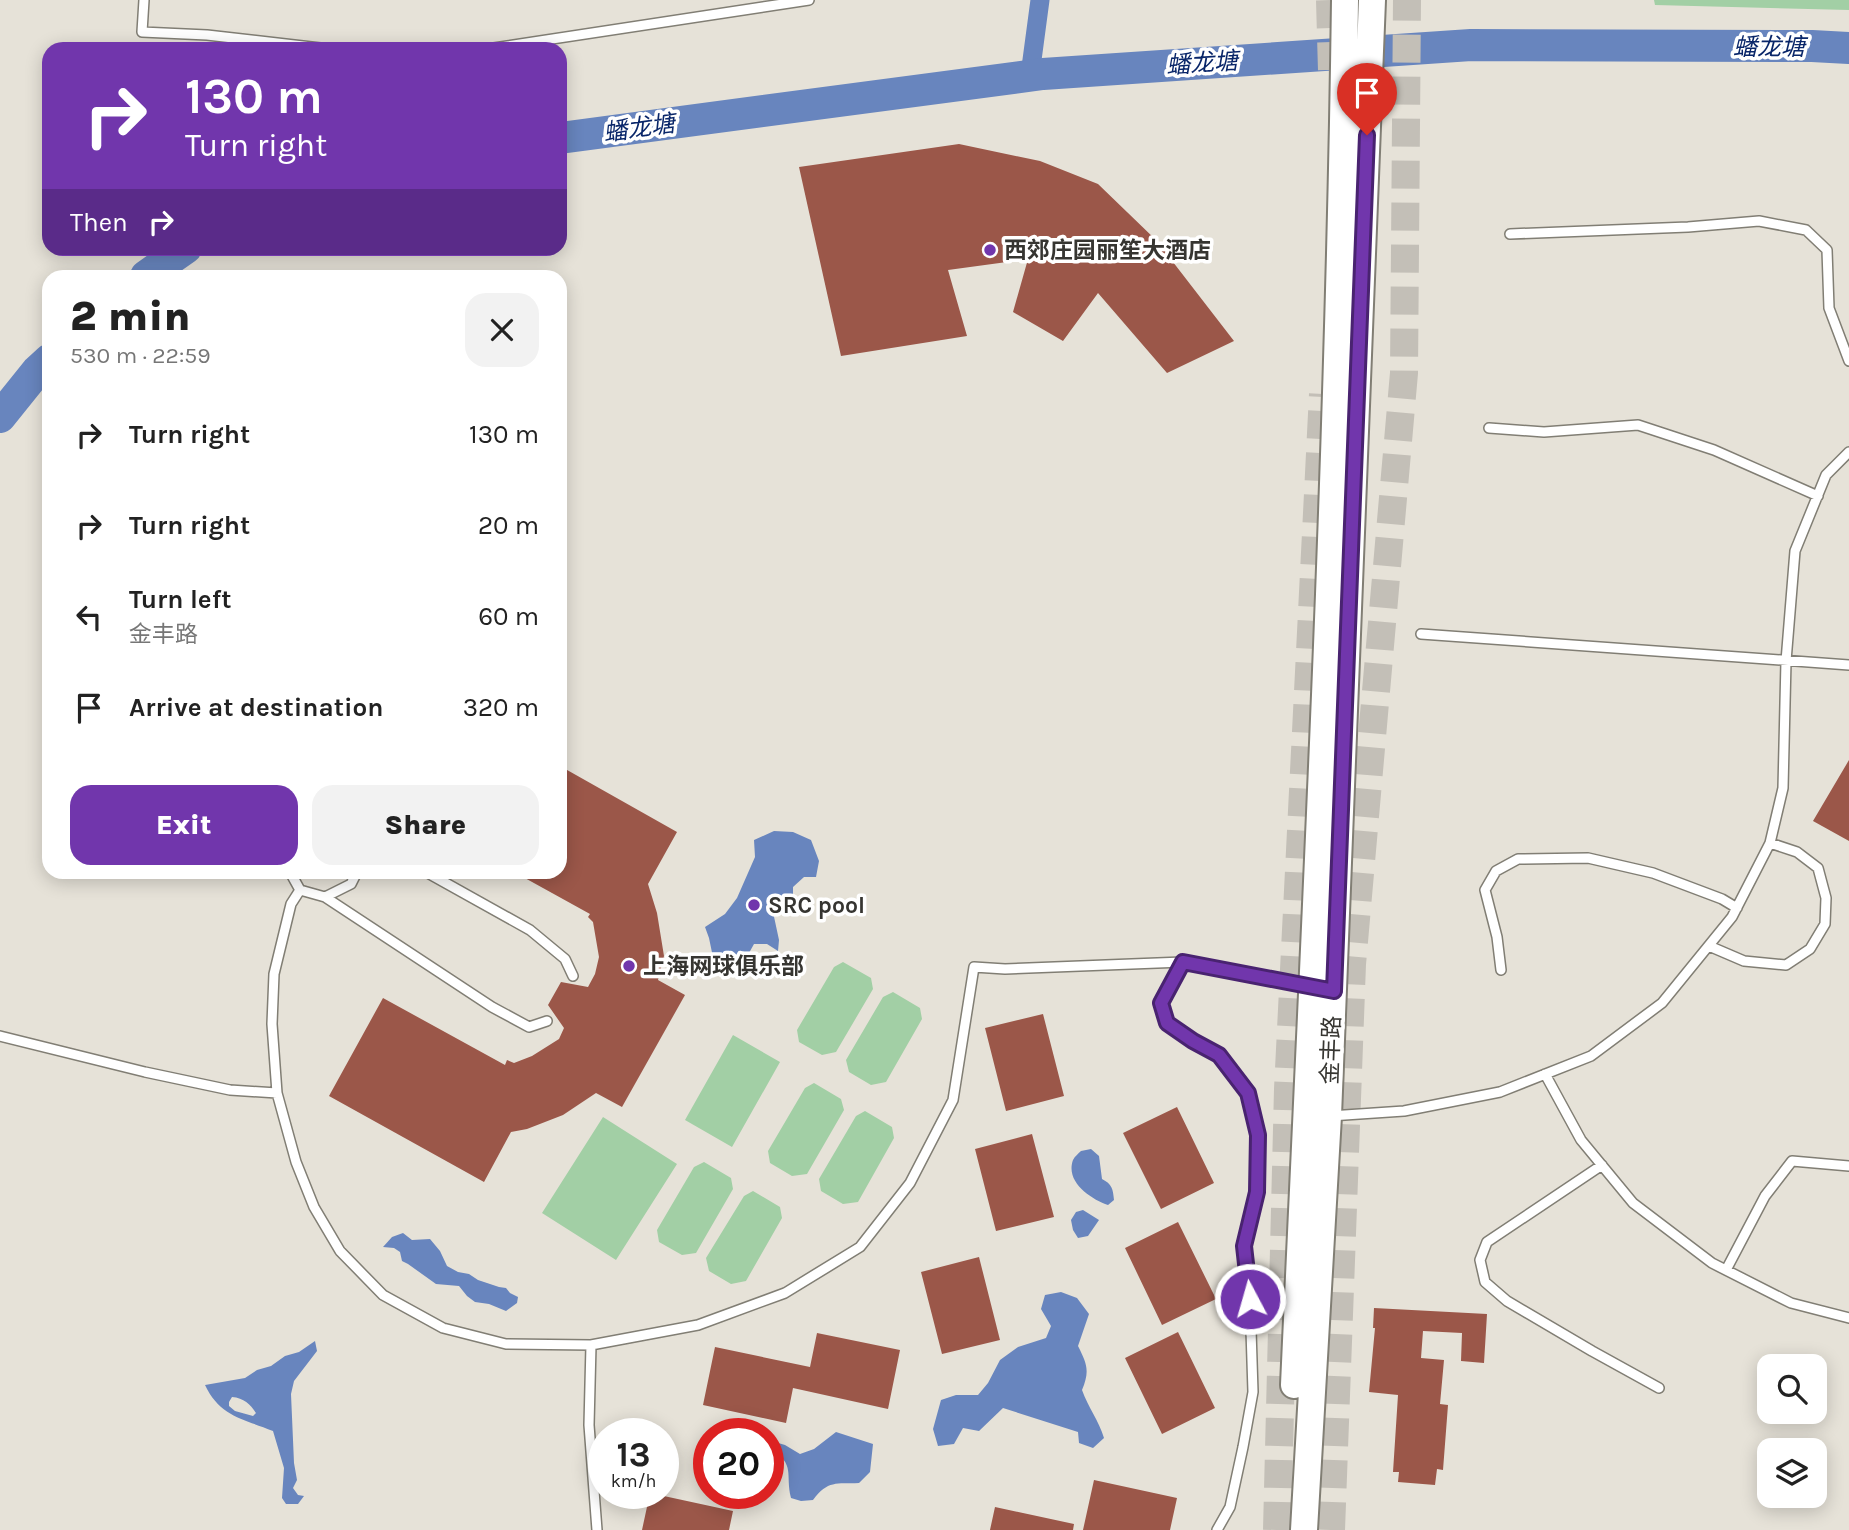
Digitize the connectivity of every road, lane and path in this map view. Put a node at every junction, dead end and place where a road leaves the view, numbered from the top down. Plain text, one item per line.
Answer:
1 (144, 0) edge
2 (809, 0) edge
3 (1345, 0) edge
4 (1372, 0) edge
5 (268, 42) edge
6 (533, 42) edge
7 (1356, 105) junction
8 (1510, 234) dead end
9 (1849, 361) edge
10 (1489, 428) dead end
11 (1849, 452) edge
12 (1818, 496) junction
13 (1421, 634) dead end
14 (1786, 661) junction
15 (1849, 664) edge
16 (1770, 844) junction
17 (293, 879) edge
18 (354, 879) edge
19 (439, 879) edge
20 (300, 890) junction
21 (325, 897) junction
22 (1737, 908) junction
23 (1709, 946) junction
24 (1183, 962) junction
25 (1501, 970) dead end
26 (573, 976) dead end
27 (1323, 989) junction
28 (547, 1021) dead end
29 (0, 1036) edge
30 (1545, 1074) junction
31 (276, 1093) junction
32 (1328, 1116) junction
33 (1602, 1166) junction
34 (1849, 1166) edge
35 (1726, 1270) junction
36 (1849, 1318) edge
37 (592, 1345) junction
38 (1659, 1388) dead end
39 (597, 1530) edge
40 (1217, 1530) edge
41 (1288, 1530) edge
42 (1304, 1530) edge

1 - 5 lane
2 - 6 lane
3 - 7 main road
4 - 7 main road
7 - 27 main road, 金丰路
8 - 9 lane
10 - 12 lane
11 - 12 lane
12 - 14 lane
13 - 14 lane
14 - 15 lane
14 - 16 lane
16 - 22 lane
16 - 23 lane
17 - 20 lane
18 - 21 lane
19 - 26 lane
20 - 21 lane
20 - 31 lane
21 - 28 lane
22 - 23 lane
22 - 25 lane
23 - 30 lane
24 - 27 lane
24 - 37 lane
24 - 40 lane
27 - 32 main road, 金丰路
27 - 41 main road
29 - 31 lane
30 - 32 lane
30 - 33 lane
31 - 37 lane
32 - 42 main road, 金丰路
33 - 35 lane
33 - 38 lane
34 - 35 lane
35 - 36 lane
37 - 39 lane

